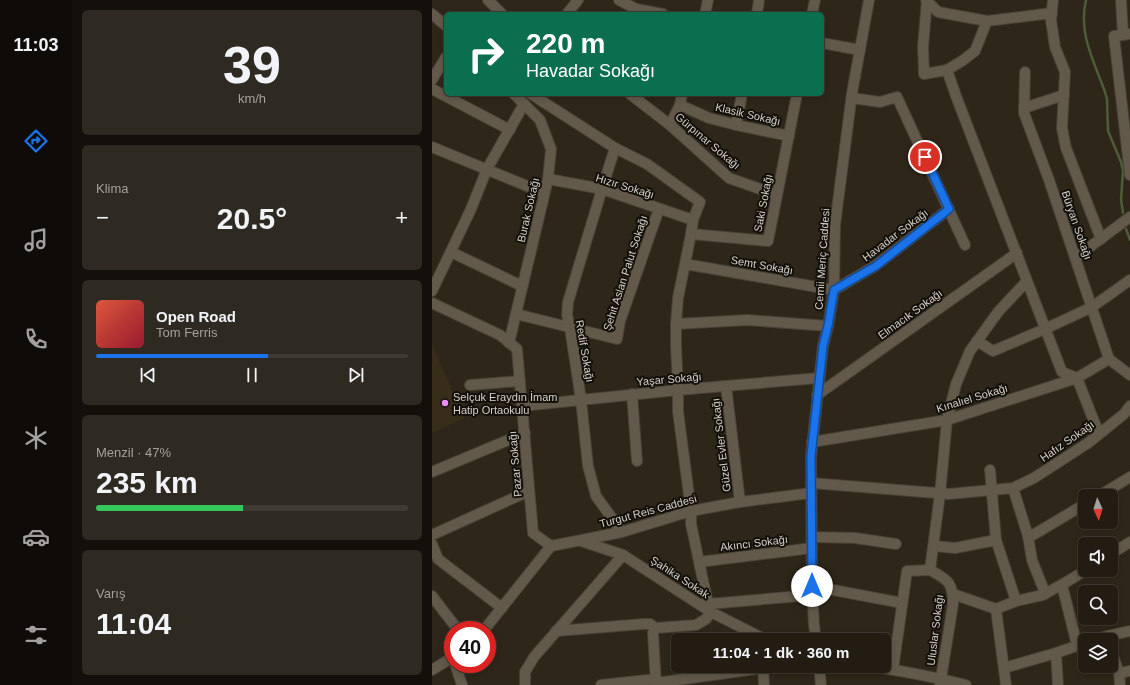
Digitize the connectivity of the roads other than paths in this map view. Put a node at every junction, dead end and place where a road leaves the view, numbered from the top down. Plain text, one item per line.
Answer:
1 (488, 0) edge
2 (578, 0) edge
3 (619, 0) edge
4 (708, 0) edge
5 (759, 0) edge
6 (815, 0) edge
7 (869, 0) edge
8 (927, 0) edge
9 (1053, 0) edge
10 (1122, 0) edge
11 (500, 12) edge
12 (569, 12) edge
13 (637, 12) edge
14 (705, 12) edge
15 (757, 12) edge
16 (812, 12) edge
17 (1052, 13) junction
18 (432, 14) edge
19 (987, 21) junction
20 (444, 24) edge
21 (1122, 35) edge
22 (824, 43) edge
23 (860, 50) junction
24 (444, 60) edge
25 (947, 70) junction
26 (1025, 72) dead end
27 (432, 80) edge
28 (432, 89) edge
29 (1125, 94) edge
30 (444, 95) edge
31 (1064, 95) junction
32 (445, 96) edge
33 (516, 96) edge
34 (534, 96) edge
35 (633, 96) edge
36 (682, 96) edge
37 (742, 96) edge
38 (797, 96) edge
39 (852, 98) junction
40 (524, 104) junction
41 (680, 105) junction
42 (1024, 108) junction
43 (670, 125) junction
44 (736, 125) junction
45 (1127, 127) edge
46 (510, 130) junction
47 (789, 136) junction
48 (615, 148) junction
49 (433, 150) edge
50 (487, 169) junction
51 (1130, 175) edge
52 (548, 180) junction
53 (602, 189) junction
54 (544, 193) junction
55 (777, 195) junction
56 (659, 209) junction
57 (949, 209) junction
58 (1130, 217) edge
59 (693, 220) junction
60 (691, 234) junction
61 (1100, 239) junction
62 (966, 245) dead end
63 (451, 252) junction
64 (1017, 253) junction
65 (1075, 258) junction
66 (685, 264) junction
67 (1130, 280) edge
68 (1028, 281) junction
69 (522, 286) junction
70 (834, 290) junction
71 (432, 291) edge
72 (432, 303) edge
73 (1092, 307) junction
74 (516, 314) junction
75 (676, 324) junction
76 (828, 326) junction
77 (570, 328) junction
78 (1046, 329) junction
79 (977, 341) junction
80 (509, 343) junction
81 (1109, 359) junction
82 (1130, 375) edge
83 (819, 378) junction
84 (1077, 378) junction
85 (520, 381) junction
86 (470, 385) dead end
87 (726, 386) junction
88 (678, 390) junction
89 (632, 394) junction
90 (817, 395) junction
91 (581, 400) junction
92 (522, 406) junction
93 (1130, 406) edge
94 (947, 420) junction
95 (524, 433) junction
96 (1099, 434) junction
97 (812, 442) junction
98 (637, 461) dead end
99 (990, 470) dead end
100 (432, 472) edge
101 (1130, 477) edge
102 (811, 488) junction
103 (1013, 488) junction
104 (1110, 489) edge
105 (991, 490) junction
106 (529, 491) junction
107 (940, 494) junction
108 (740, 502) junction
109 (1078, 508) edge
110 (691, 511) junction
111 (622, 532) junction
112 (432, 535) edge
113 (1028, 536) junction
114 (812, 537) junction
115 (996, 540) junction
116 (579, 541) junction
117 (1130, 542) edge
118 (432, 544) edge
119 (896, 544) dead end
120 (551, 546) junction
121 (934, 546) junction
122 (812, 548) junction
123 (1118, 550) edge
124 (623, 555) junction
125 (699, 562) junction
126 (930, 570) junction
127 (1078, 575) edge
128 (1062, 585) junction
129 (812, 590) junction
130 (1045, 593) junction
131 (953, 594) junction
132 (432, 596) edge
133 (1016, 601) junction
134 (902, 603) junction
135 (502, 608) junction
136 (710, 608) junction
137 (996, 609) junction
138 (451, 621) edge
139 (491, 621) edge
140 (655, 628) junction
141 (556, 631) junction
142 (1130, 631) edge
143 (753, 633) edge
144 (815, 633) edge
145 (1078, 635) edge
146 (1118, 635) edge
147 (1078, 645) edge
148 (1056, 652) junction
149 (444, 663) edge
150 (1004, 668) junction
151 (893, 669) joint
152 (432, 670) edge
153 (1118, 670) edge
154 (1130, 671) edge
155 (459, 673) edge
156 (720, 673) edge
157 (763, 673) edge
158 (819, 673) edge
159 (1119, 673) junction
160 (656, 682) edge
161 (941, 682) edge
162 (462, 685) edge
163 (525, 685) edge
164 (602, 685) edge
165 (764, 685) edge
166 (821, 685) edge
167 (966, 685) edge
168 (1006, 685) edge
169 (1058, 685) edge
170 (1120, 685) edge

1 - 11 street
2 - 12 street
3 - 13 street
4 - 14 street
5 - 15 street
6 - 16 street
7 - 23 street, Cemii Meriç Caddesi
8 - 19 street
8 - 25 street
9 - 17 street
10 - 21 street
17 - 19 street
17 - 31 street
18 - 20 street
19 - 25 street
21 - 29 street
22 - 23 street
23 - 39 street, Cemii Meriç Caddesi
24 - 27 street
25 - 64 street
26 - 42 street, Büryan Sokağı
28 - 30 street
29 - 45 street
31 - 42 street
31 - 61 street
32 - 46 street
33 - 40 street, Burak Sokağı
34 - 48 street
35 - 43 street, Gürpınar Sokağı
36 - 41 street
37 - 44 street
38 - 47 street, Saki Sokağı
39 - 57 street
39 - 70 street, Cemii Meriç Caddesi
40 - 46 street
40 - 52 street, Burak Sokağı
41 - 43 street
41 - 44 street, Klasik Sokağı
42 - 65 street, Büryan Sokağı
43 - 55 street, Gürpınar Sokağı
44 - 47 street, Klasik Sokağı
45 - 51 street
46 - 50 street
47 - 55 street, Saki Sokağı
48 - 53 street, Redif Sokağı
48 - 59 street
49 - 50 street
50 - 54 street
50 - 63 street
52 - 53 street, Hızır Sokağı
52 - 54 street, Burak Sokağı
53 - 56 street, Hızır Sokağı
53 - 77 street, Redif Sokağı
54 - 69 street, Burak Sokağı
55 - 60 street, Saki Sokağı
56 - 59 street, Hızır Sokağı
56 - 77 street, Şehit Aslan Palut Sokağı
57 - 62 street
57 - 70 street, Havadar Sokağı
58 - 61 street
59 - 60 street
60 - 66 street
61 - 65 street
63 - 69 street
63 - 71 street
64 - 68 street
64 - 90 street, Elmacık Sokağı
65 - 73 street, Büryan Sokağı
66 - 70 street, Semt Sokağı
66 - 75 street
67 - 73 street
68 - 78 street
68 - 79 street
69 - 74 street, Burak Sokağı
70 - 76 street, Cemii Meriç Caddesi
72 - 80 street, Pazar Sokağı
73 - 78 street
73 - 81 street, Büryan Sokağı
74 - 77 street, Şehit Aslan Palut Sokağı
74 - 80 street, Burak Sokağı
75 - 76 street
75 - 88 street
76 - 83 street, Cemii Meriç Caddesi
77 - 91 street, Redif Sokağı
78 - 79 street
78 - 84 street
79 - 94 street
80 - 85 street, Pazar Sokağı
81 - 82 street
81 - 84 street, Kınalıel Sokağı
83 - 87 street, Yaşar Sokağı
83 - 90 street, Cemii Meriç Caddesi
84 - 94 street, Kınalıel Sokağı
84 - 96 street
85 - 86 street
85 - 92 street, Pazar Sokağı
87 - 88 street, Yaşar Sokağı
87 - 108 street, Güzel Evler Sokağı
88 - 89 street, Yaşar Sokağı
88 - 110 street
89 - 91 street, Yaşar Sokağı
89 - 98 street
90 - 97 street, Cemii Meriç Caddesi
91 - 92 street, Yaşar Sokağı
91 - 111 street, Redif Sokağı
92 - 95 street, Pazar Sokağı
93 - 96 street, Hafız Sokağı
94 - 97 street, Kınalıel Sokağı
94 - 107 street
95 - 100 street
95 - 106 street, Pazar Sokağı
96 - 103 street, Hafız Sokağı
97 - 102 street, Cemii Meriç Caddesi
99 - 105 street
101 - 104 street
102 - 107 street, Turgut Reis Caddesi
102 - 108 street, Turgut Reis Caddesi
102 - 114 street, Cemii Meriç Caddesi
103 - 105 street, Turgut Reis Caddesi
103 - 113 street
105 - 107 street, Turgut Reis Caddesi
105 - 115 street
106 - 112 street
106 - 120 street, Pazar Sokağı
107 - 121 street
108 - 110 street, Turgut Reis Caddesi
109 - 113 street
110 - 111 street, Turgut Reis Caddesi
110 - 125 street
111 - 116 street, Turgut Reis Caddesi
113 - 130 street
114 - 119 street
114 - 122 street, Cemii Meriç Caddesi
115 - 121 street
115 - 133 street
116 - 120 street, Turgut Reis Caddesi
116 - 124 street, Şahika Sokak
117 - 123 street
118 - 135 street
120 - 135 street
121 - 126 street
122 - 125 street, Akıncı Sokağı
122 - 129 street, Cemii Meriç Caddesi
124 - 136 street, Şahika Sokak
124 - 141 street
125 - 136 street
126 - 131 street, Uluslar Sokağı
126 - 134 street
127 - 128 street
128 - 130 street
128 - 145 street
129 - 134 street
129 - 136 street
129 - 144 street, Cemii Meriç Caddesi
130 - 133 street
131 - 137 street
131 - 161 street, Uluslar Sokağı
132 - 138 street
133 - 137 street
134 - 151 street
135 - 139 street
136 - 140 street
136 - 143 street, Şahika Sokak
137 - 150 street
140 - 141 street
140 - 160 street
141 - 163 street
142 - 146 street
147 - 148 street
148 - 150 street
148 - 169 street
149 - 152 street
150 - 168 street
151 - 161 street
153 - 159 street
154 - 159 street
155 - 162 street
156 - 160 street
157 - 165 street
158 - 166 street
159 - 170 street
160 - 164 street
161 - 167 street

